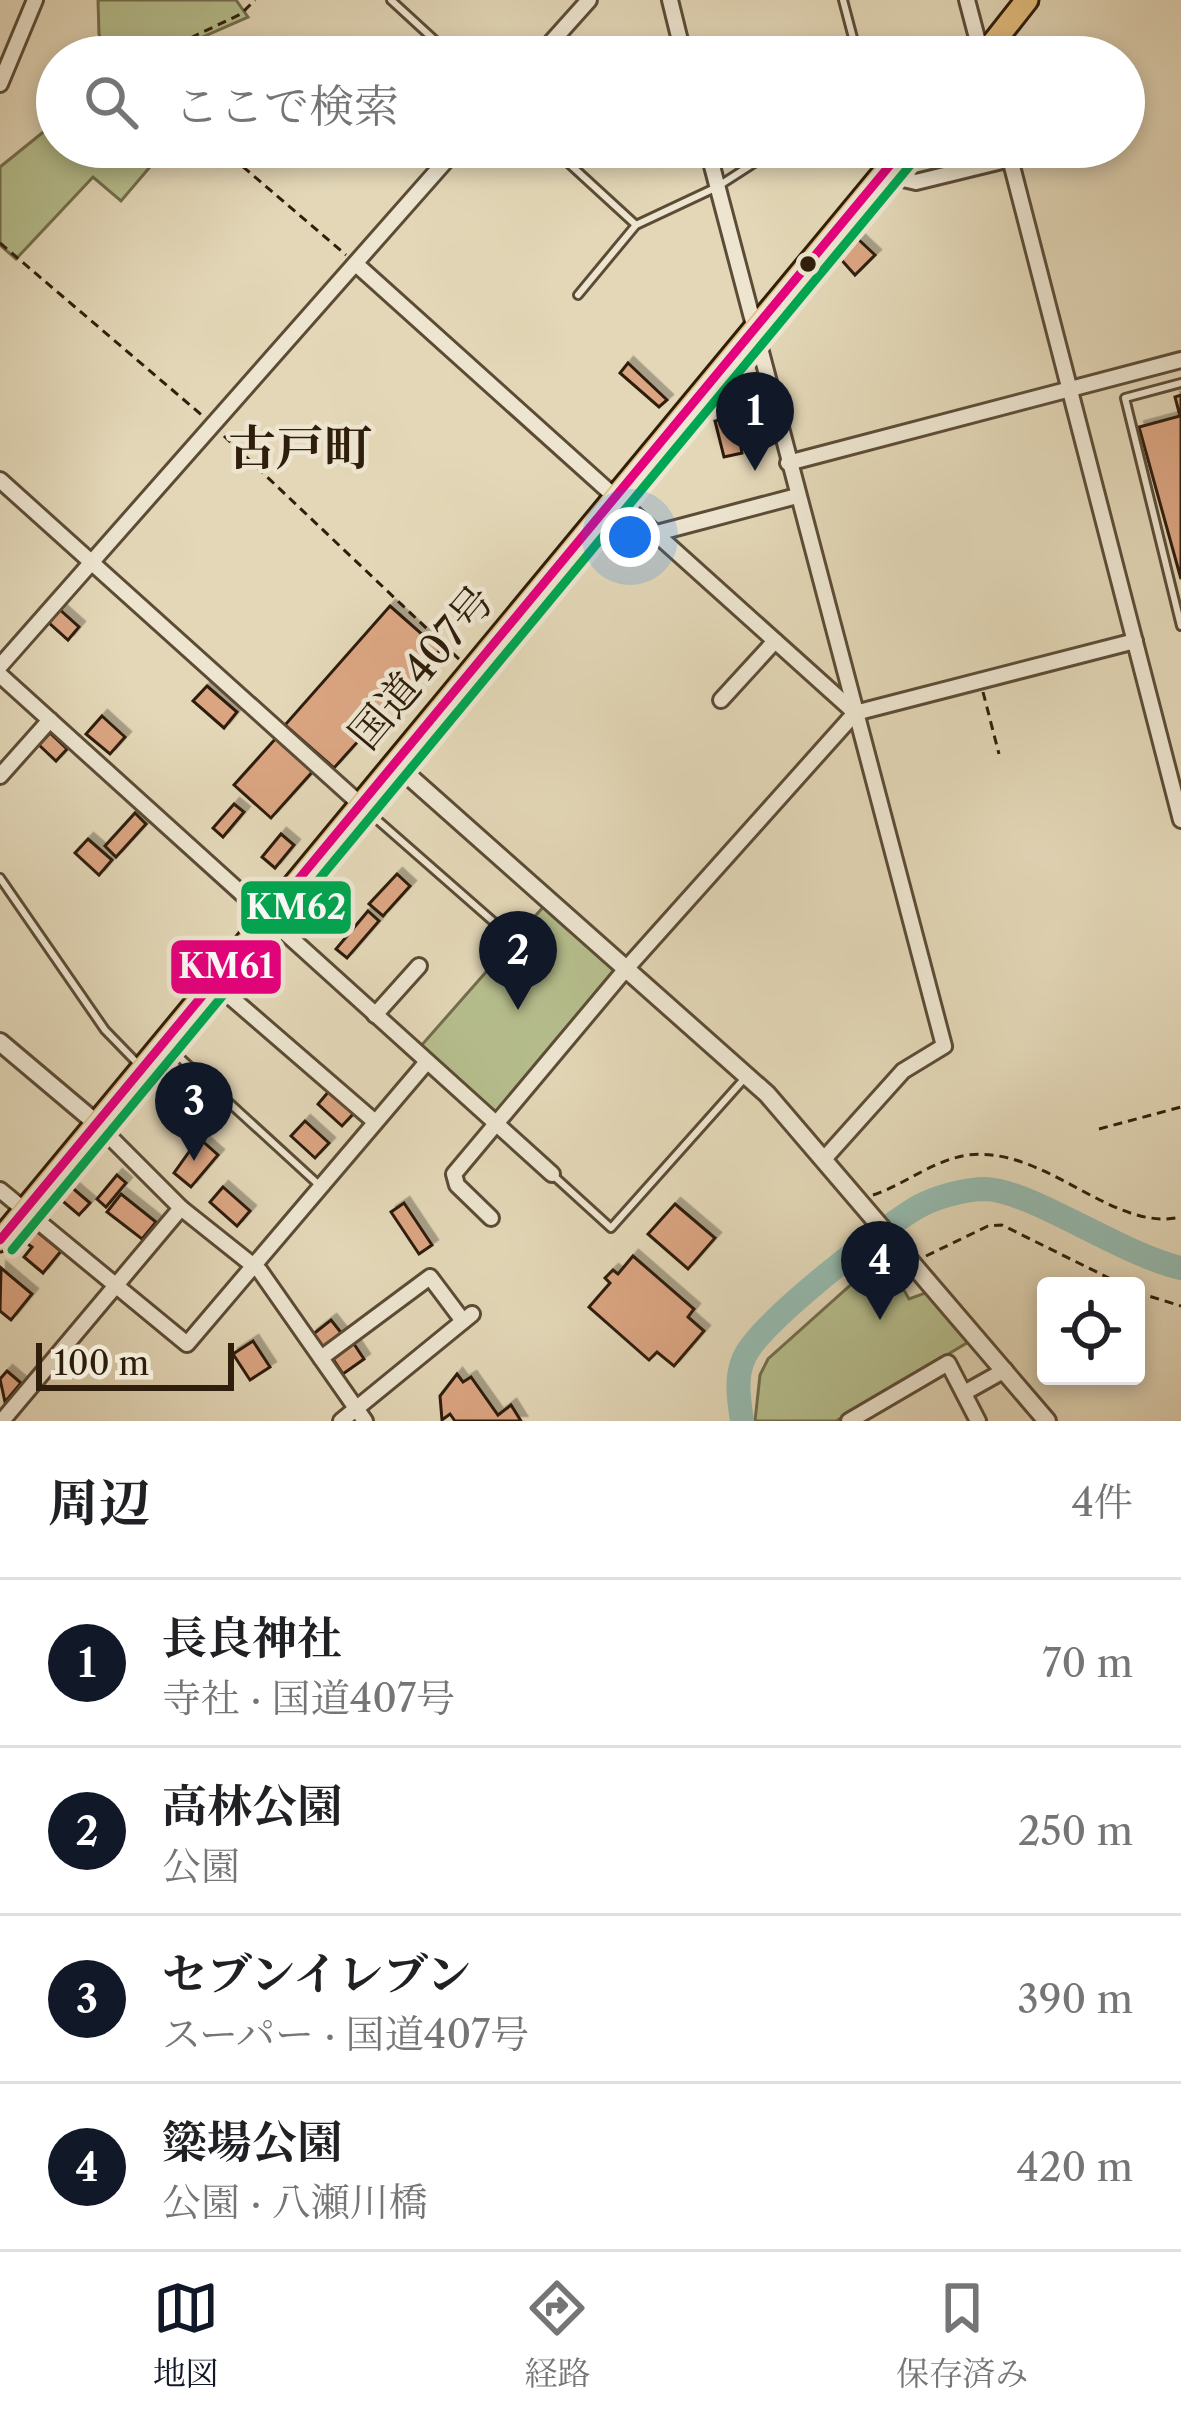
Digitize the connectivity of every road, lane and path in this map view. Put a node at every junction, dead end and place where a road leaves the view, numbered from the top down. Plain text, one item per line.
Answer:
1 (35, 0) edge
2 (255, 0) edge
3 (391, 0) edge
4 (589, 0) edge
5 (670, 0) edge
6 (843, 0) edge
7 (967, 0) edge
8 (1027, 0) edge
9 (194, 36) edge
10 (430, 36) edge
11 (557, 36) edge
12 (679, 36) edge
13 (852, 36) edge
14 (976, 36) edge
15 (999, 36) edge
16 (0, 84) edge
17 (244, 168) edge
18 (440, 168) edge
19 (574, 168) edge
20 (712, 168) edge
21 (746, 168) edge
22 (880, 168) edge
23 (892, 168) edge
24 (960, 168) edge
25 (1012, 168) edge
26 (717, 187) junction
27 (637, 225) junction
28 (0, 243) edge
29 (356, 264) junction
30 (578, 295) dead end
31 (754, 327) junction
32 (1181, 360) edge
33 (1181, 383) edge
34 (1069, 389) junction
35 (211, 423) junction
36 (788, 463) junction
37 (0, 480) edge
38 (614, 496) junction
39 (797, 496) junction
40 (653, 534) junction
41 (90, 563) junction
42 (1181, 626) edge
43 (775, 640) junction
44 (1135, 641) junction
45 (0, 666) edge
46 (471, 668) junction
47 (0, 675) edge
48 (981, 681) junction
49 (722, 700) dead end
50 (855, 713) junction
51 (50, 721) junction
52 (999, 754) dead end
53 (393, 762) junction
54 (0, 776) edge
55 (359, 803) junction
56 (1180, 815) edge
57 (0, 878) edge
58 (265, 916) junction
59 (512, 938) dead end
60 (419, 966) dead end
61 (625, 970) junction
62 (212, 981) junction
63 (375, 1015) junction
64 (163, 1041) junction
65 (3, 1051) edge
66 (426, 1063) junction
67 (142, 1068) junction
68 (746, 1077) junction
69 (1181, 1107) edge
70 (374, 1121) junction
71 (96, 1123) junction
72 (494, 1124) junction
73 (1099, 1129) dead end
74 (824, 1159) junction
75 (552, 1174) joint
76 (320, 1186) junction
77 (0, 1190) edge
78 (870, 1196) dead end
79 (181, 1208) junction
80 (24, 1210) junction
81 (1181, 1217) edge
82 (491, 1218) dead end
83 (0, 1240) edge
84 (922, 1258) dead end
85 (253, 1265) junction
86 (1107, 1277) edge
87 (116, 1284) junction
88 (1145, 1295) edge
89 (1181, 1306) edge
90 (321, 1358) junction
91 (1005, 1370) junction
92 (964, 1393) junction
93 (354, 1405) junction
94 (2, 1421) edge
95 (341, 1421) edge
96 (365, 1421) edge
97 (849, 1421) edge
98 (978, 1421) edge
99 (1047, 1421) edge

1 - 16 street
2 - 9 path
3 - 10 lane
4 - 11 street
5 - 12 street
6 - 13 lane
7 - 14 street
8 - 15 highway
17 - 29 path
18 - 29 street
19 - 27 lane
20 - 26 street
21 - 26 lane
22 - 31 highway, 国道407号
23 - 24 street
25 - 34 street
26 - 27 lane
26 - 31 street
27 - 30 lane
28 - 35 path
29 - 35 street
29 - 38 street
31 - 36 street
31 - 38 highway, 国道407号
32 - 34 street
33 - 42 lane
34 - 36 street
34 - 44 street
35 - 41 street
35 - 46 path
36 - 39 street
37 - 41 street
38 - 40 street
38 - 46 highway, 国道407号
39 - 40 street
39 - 50 street
40 - 43 street
41 - 45 street
41 - 55 street
43 - 49 street
43 - 50 street
44 - 48 street
44 - 56 street
46 - 53 highway, 国道407号
47 - 51 street
48 - 50 street
48 - 52 path
50 - 61 street
50 - 74 street
51 - 54 street
51 - 58 street
53 - 55 highway, 国道407号
53 - 61 street
55 - 58 highway, 国道407号
55 - 59 lane
57 - 67 lane
58 - 62 highway, 国道407号
58 - 63 street
60 - 63 street
61 - 68 street
61 - 72 street
62 - 64 highway, 国道407号
62 - 70 street
63 - 66 street
64 - 67 highway, 国道407号
64 - 76 lane
65 - 71 street
66 - 70 street
66 - 72 street
67 - 71 highway, 国道407号
68 - 74 street
68 - 75 lane
69 - 73 path
70 - 76 street
71 - 79 street
71 - 80 highway, 国道407号
72 - 75 street
72 - 82 street
74 - 91 street
76 - 85 street
77 - 80 street
78 - 81 path
79 - 85 street
79 - 87 street
80 - 83 highway, 国道407号
80 - 87 street
84 - 86 path
85 - 87 street
85 - 90 street
87 - 94 street
88 - 89 path
90 - 93 street
90 - 93 street
91 - 92 street
91 - 99 street
92 - 97 street
92 - 98 street
93 - 95 street
93 - 96 street

